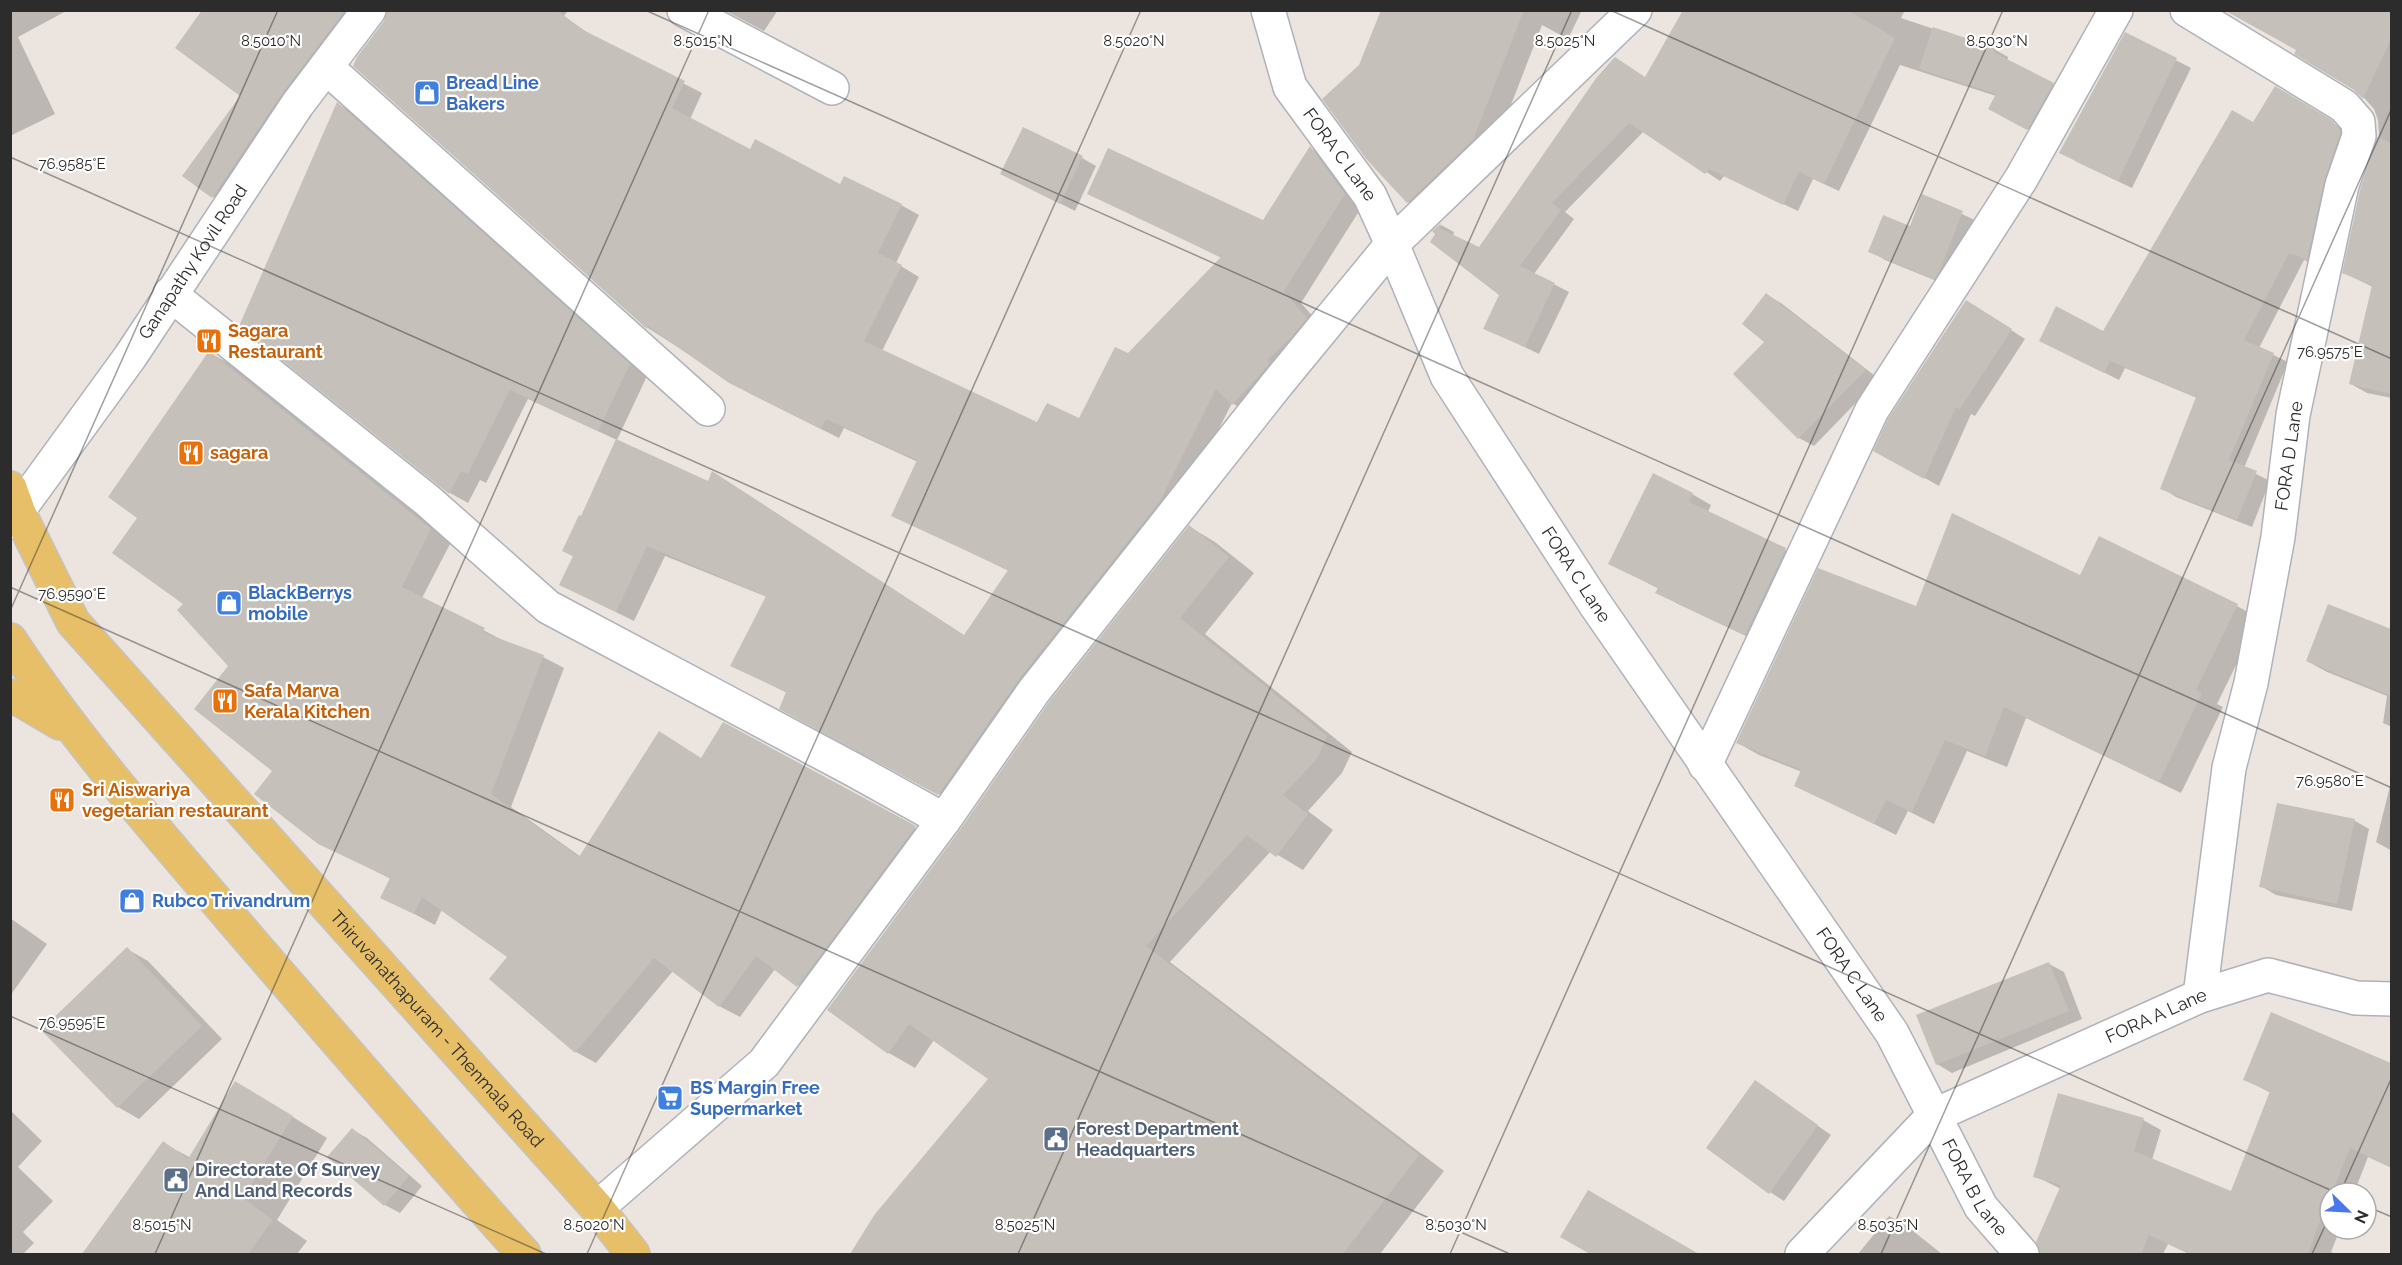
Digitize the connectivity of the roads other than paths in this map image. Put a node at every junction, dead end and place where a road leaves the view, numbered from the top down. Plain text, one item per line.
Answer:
1 (369, 10) edge
2 (684, 10) edge
3 (1268, 10) edge
4 (1635, 10) edge
5 (2116, 10) edge
6 (2187, 10) edge
7 (326, 67) junction
8 (832, 88) dead end
9 (1392, 244) junction
10 (170, 294) junction
11 (708, 409) dead end
12 (13, 508) edge
13 (10, 640) edge
14 (10, 696) edge
15 (77, 733) junction
16 (1706, 765) junction
17 (944, 820) junction
18 (2200, 996) junction
19 (2391, 999) edge
20 (1933, 1116) junction
21 (597, 1208) junction
22 (524, 1254) edge
23 (630, 1254) edge
24 (1802, 1254) edge
25 (2022, 1254) edge

1 - 7 street, Ganapathy Kovil Road
2 - 8 street
3 - 9 street, FORA C Lane
4 - 9 street
5 - 16 street
6 - 18 street, FORA D Lane
7 - 10 street, Ganapathy Kovil Road
7 - 11 street
9 - 16 street, FORA C Lane
9 - 17 street
10 - 12 street, Ganapathy Kovil Road
10 - 17 street
12 - 21 main road, Thiruvanathapuram - Thenmala Road
13 - 15 main road
14 - 15 main road
15 - 22 main road
16 - 20 street, FORA C Lane
17 - 21 street
18 - 19 street, FORA A Lane
18 - 20 street, FORA A Lane
20 - 24 street
20 - 25 street, FORA B Lane
21 - 23 main road, Thiruvanathapuram - Thenmala Road

